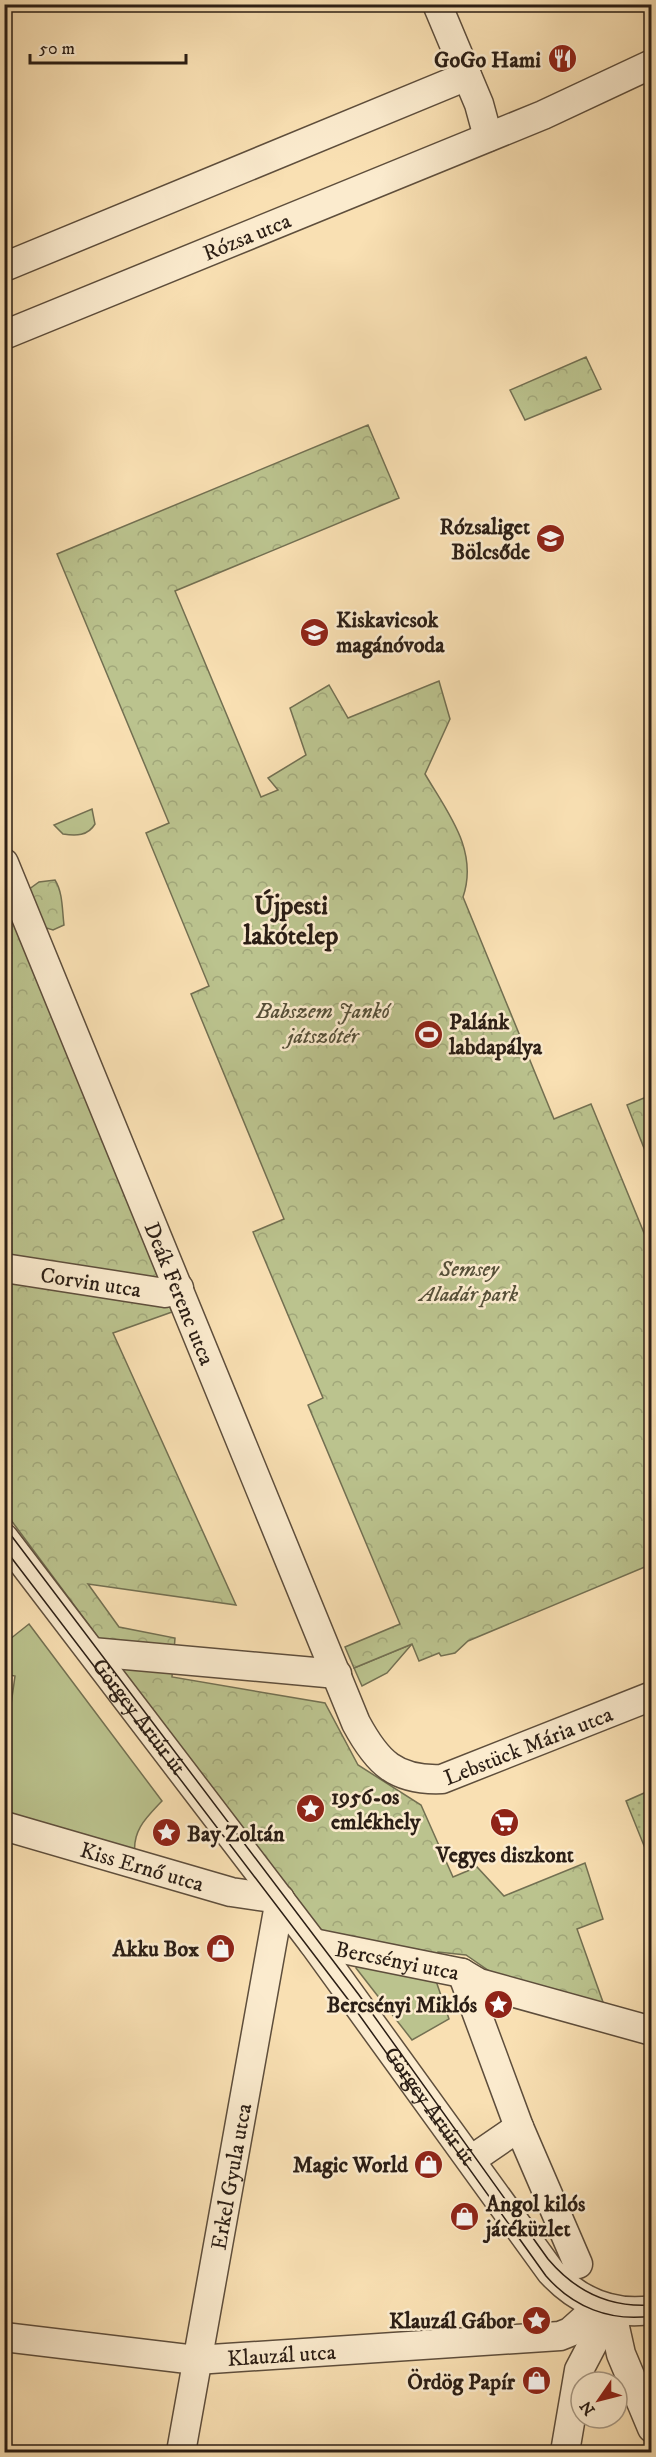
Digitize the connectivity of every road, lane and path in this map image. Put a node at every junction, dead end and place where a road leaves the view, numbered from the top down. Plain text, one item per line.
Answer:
1 (437, 4) edge
2 (651, 64) edge
3 (467, 76) junction
4 (488, 137) junction
5 (4, 267) edge
6 (4, 335) edge
7 (4, 863) edge
8 (4, 1268) edge
9 (179, 1288) junction
10 (4, 1538) edge
11 (92, 1652) junction
12 (337, 1674) junction
13 (651, 1696) edge
14 (356, 1723) joint
15 (4, 1826) edge
16 (280, 1899) junction
17 (313, 1943) junction
18 (462, 1973) junction
19 (651, 2031) edge
20 (519, 2127) junction
21 (471, 2160) junction
22 (578, 2264) dead end
23 (605, 2307) junction
24 (651, 2310) edge
25 (560, 2336) junction
26 (4, 2337) edge
27 (196, 2360) junction
28 (579, 2370) joint
29 (651, 2428) edge
30 (569, 2429) edge
31 (181, 2452) edge
32 (565, 2452) edge

1 - 3 street
2 - 4 street, Rózsa utca
3 - 4 street
3 - 5 street
4 - 6 street, Rózsa utca
7 - 9 street, Deák Ferenc utca
8 - 9 street, Corvin utca
9 - 12 street, Deák Ferenc utca
10 - 11 street, Görgey Artúr út
11 - 12 street
11 - 16 street, Görgey Artúr út
12 - 14 street, Deák Ferenc utca
13 - 14 street, Lebstück Mária utca
15 - 16 street, Kiss Ernő utca
16 - 17 street, Görgey Artúr út
16 - 27 street, Erkel Gyula utca
17 - 18 street, Bercsényi utca
17 - 21 street, Görgey Artúr út
18 - 19 street, Bercsényi utca
18 - 20 street
20 - 21 street
20 - 22 street
21 - 23 street, Görgey Artúr út
23 - 24 street
23 - 25 street
23 - 28 street
23 - 29 street
25 - 27 street, Klauzál utca
25 - 28 street
26 - 27 street, Klauzál utca
27 - 31 street, Erkel Gyula utca
30 - 32 street

